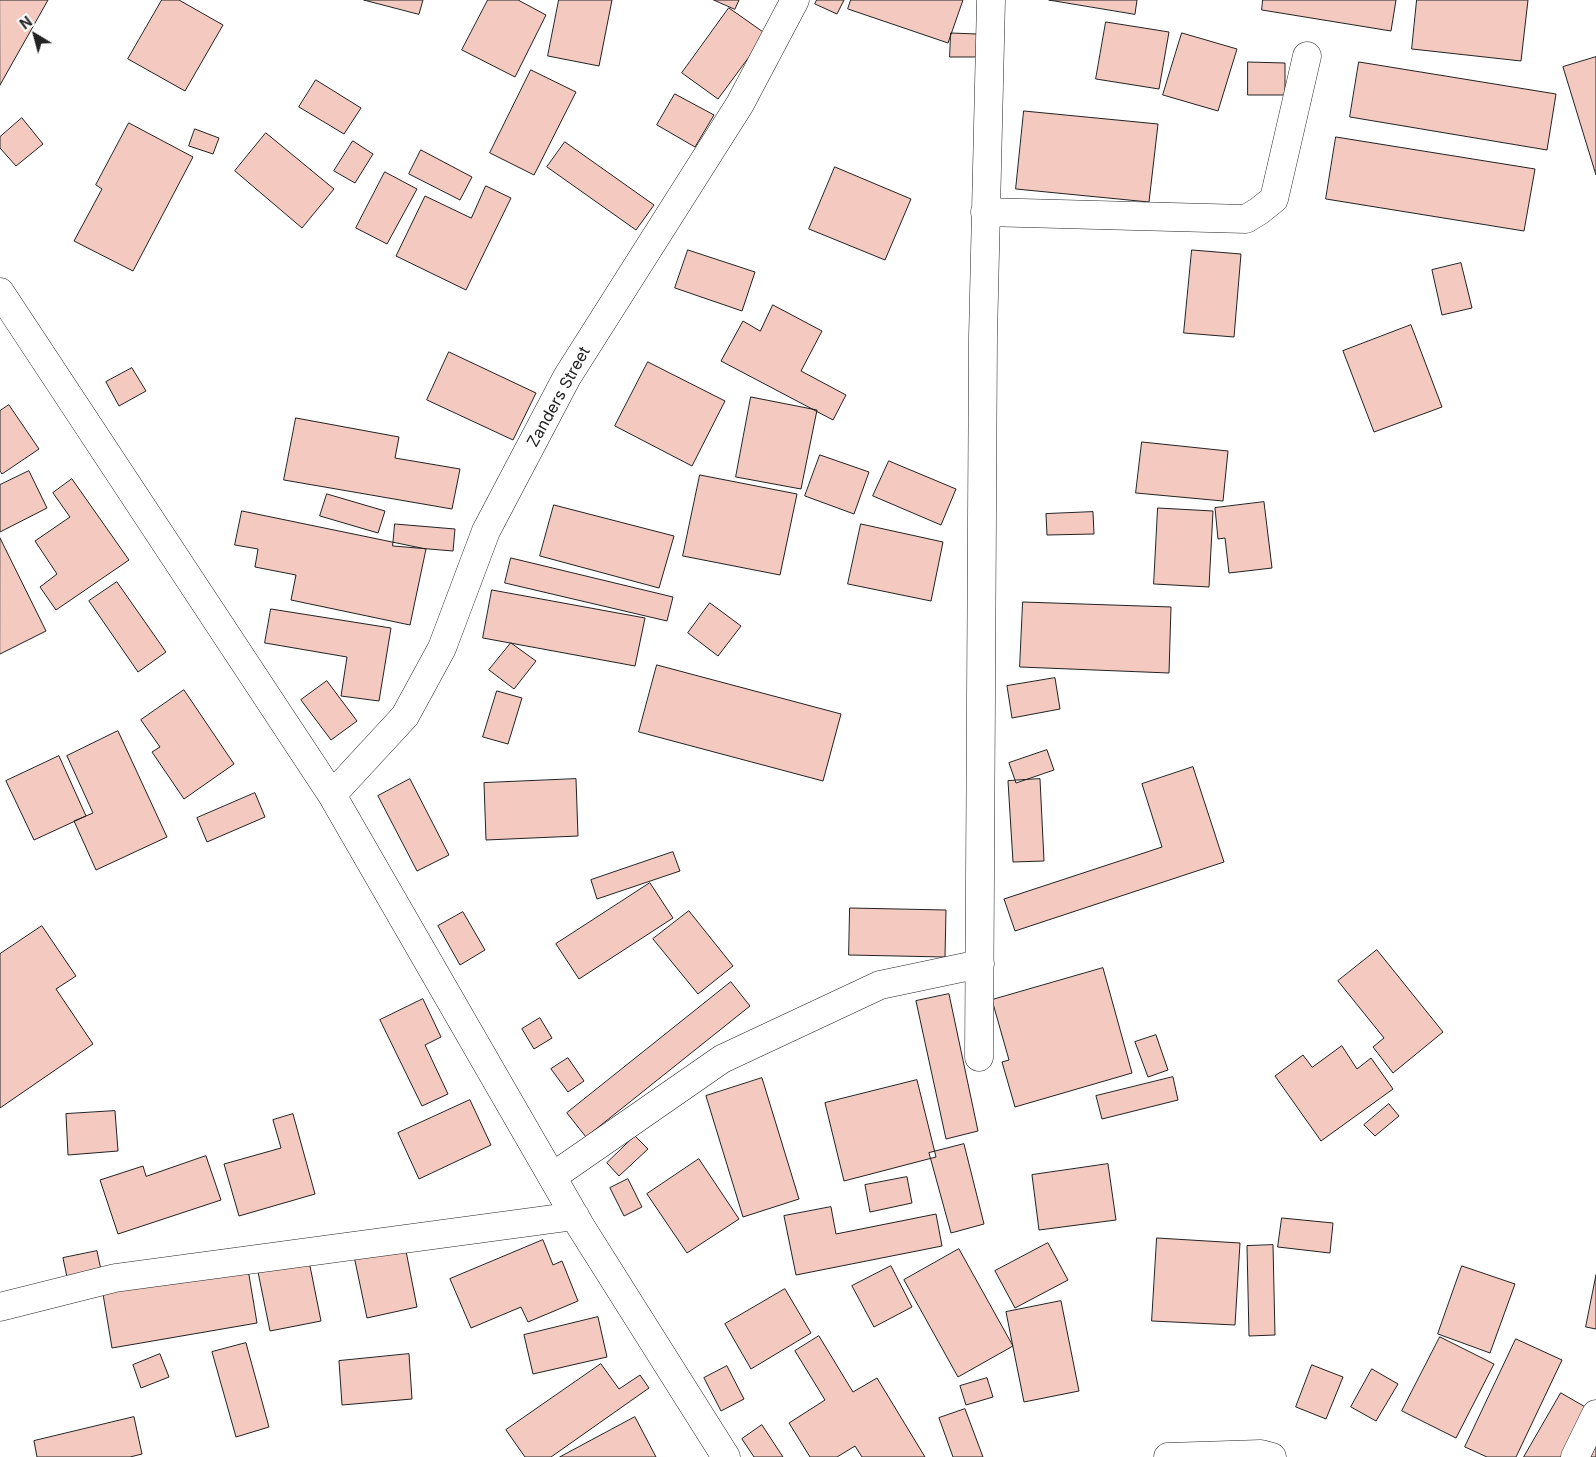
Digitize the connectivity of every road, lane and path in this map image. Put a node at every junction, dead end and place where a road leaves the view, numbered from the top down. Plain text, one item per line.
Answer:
1 (795, 0) edge
2 (991, 0) edge
3 (1307, 56) dead end
4 (985, 212) junction
5 (0, 292) edge
6 (332, 795) junction
7 (980, 964) junction
8 (979, 1057) dead end
9 (552, 1177) junction
10 (575, 1216) junction
11 (0, 1307) edge
12 (1596, 1414) edge
13 (726, 1457) edge
14 (1168, 1457) edge
15 (1272, 1457) edge
16 (1575, 1457) edge

1 - 6 street, Zanders Street
2 - 4 street
3 - 4 street
4 - 7 street
5 - 6 street
6 - 9 street
7 - 8 street
7 - 9 street
9 - 10 street
10 - 11 street
10 - 13 street
12 - 16 street
14 - 15 street

